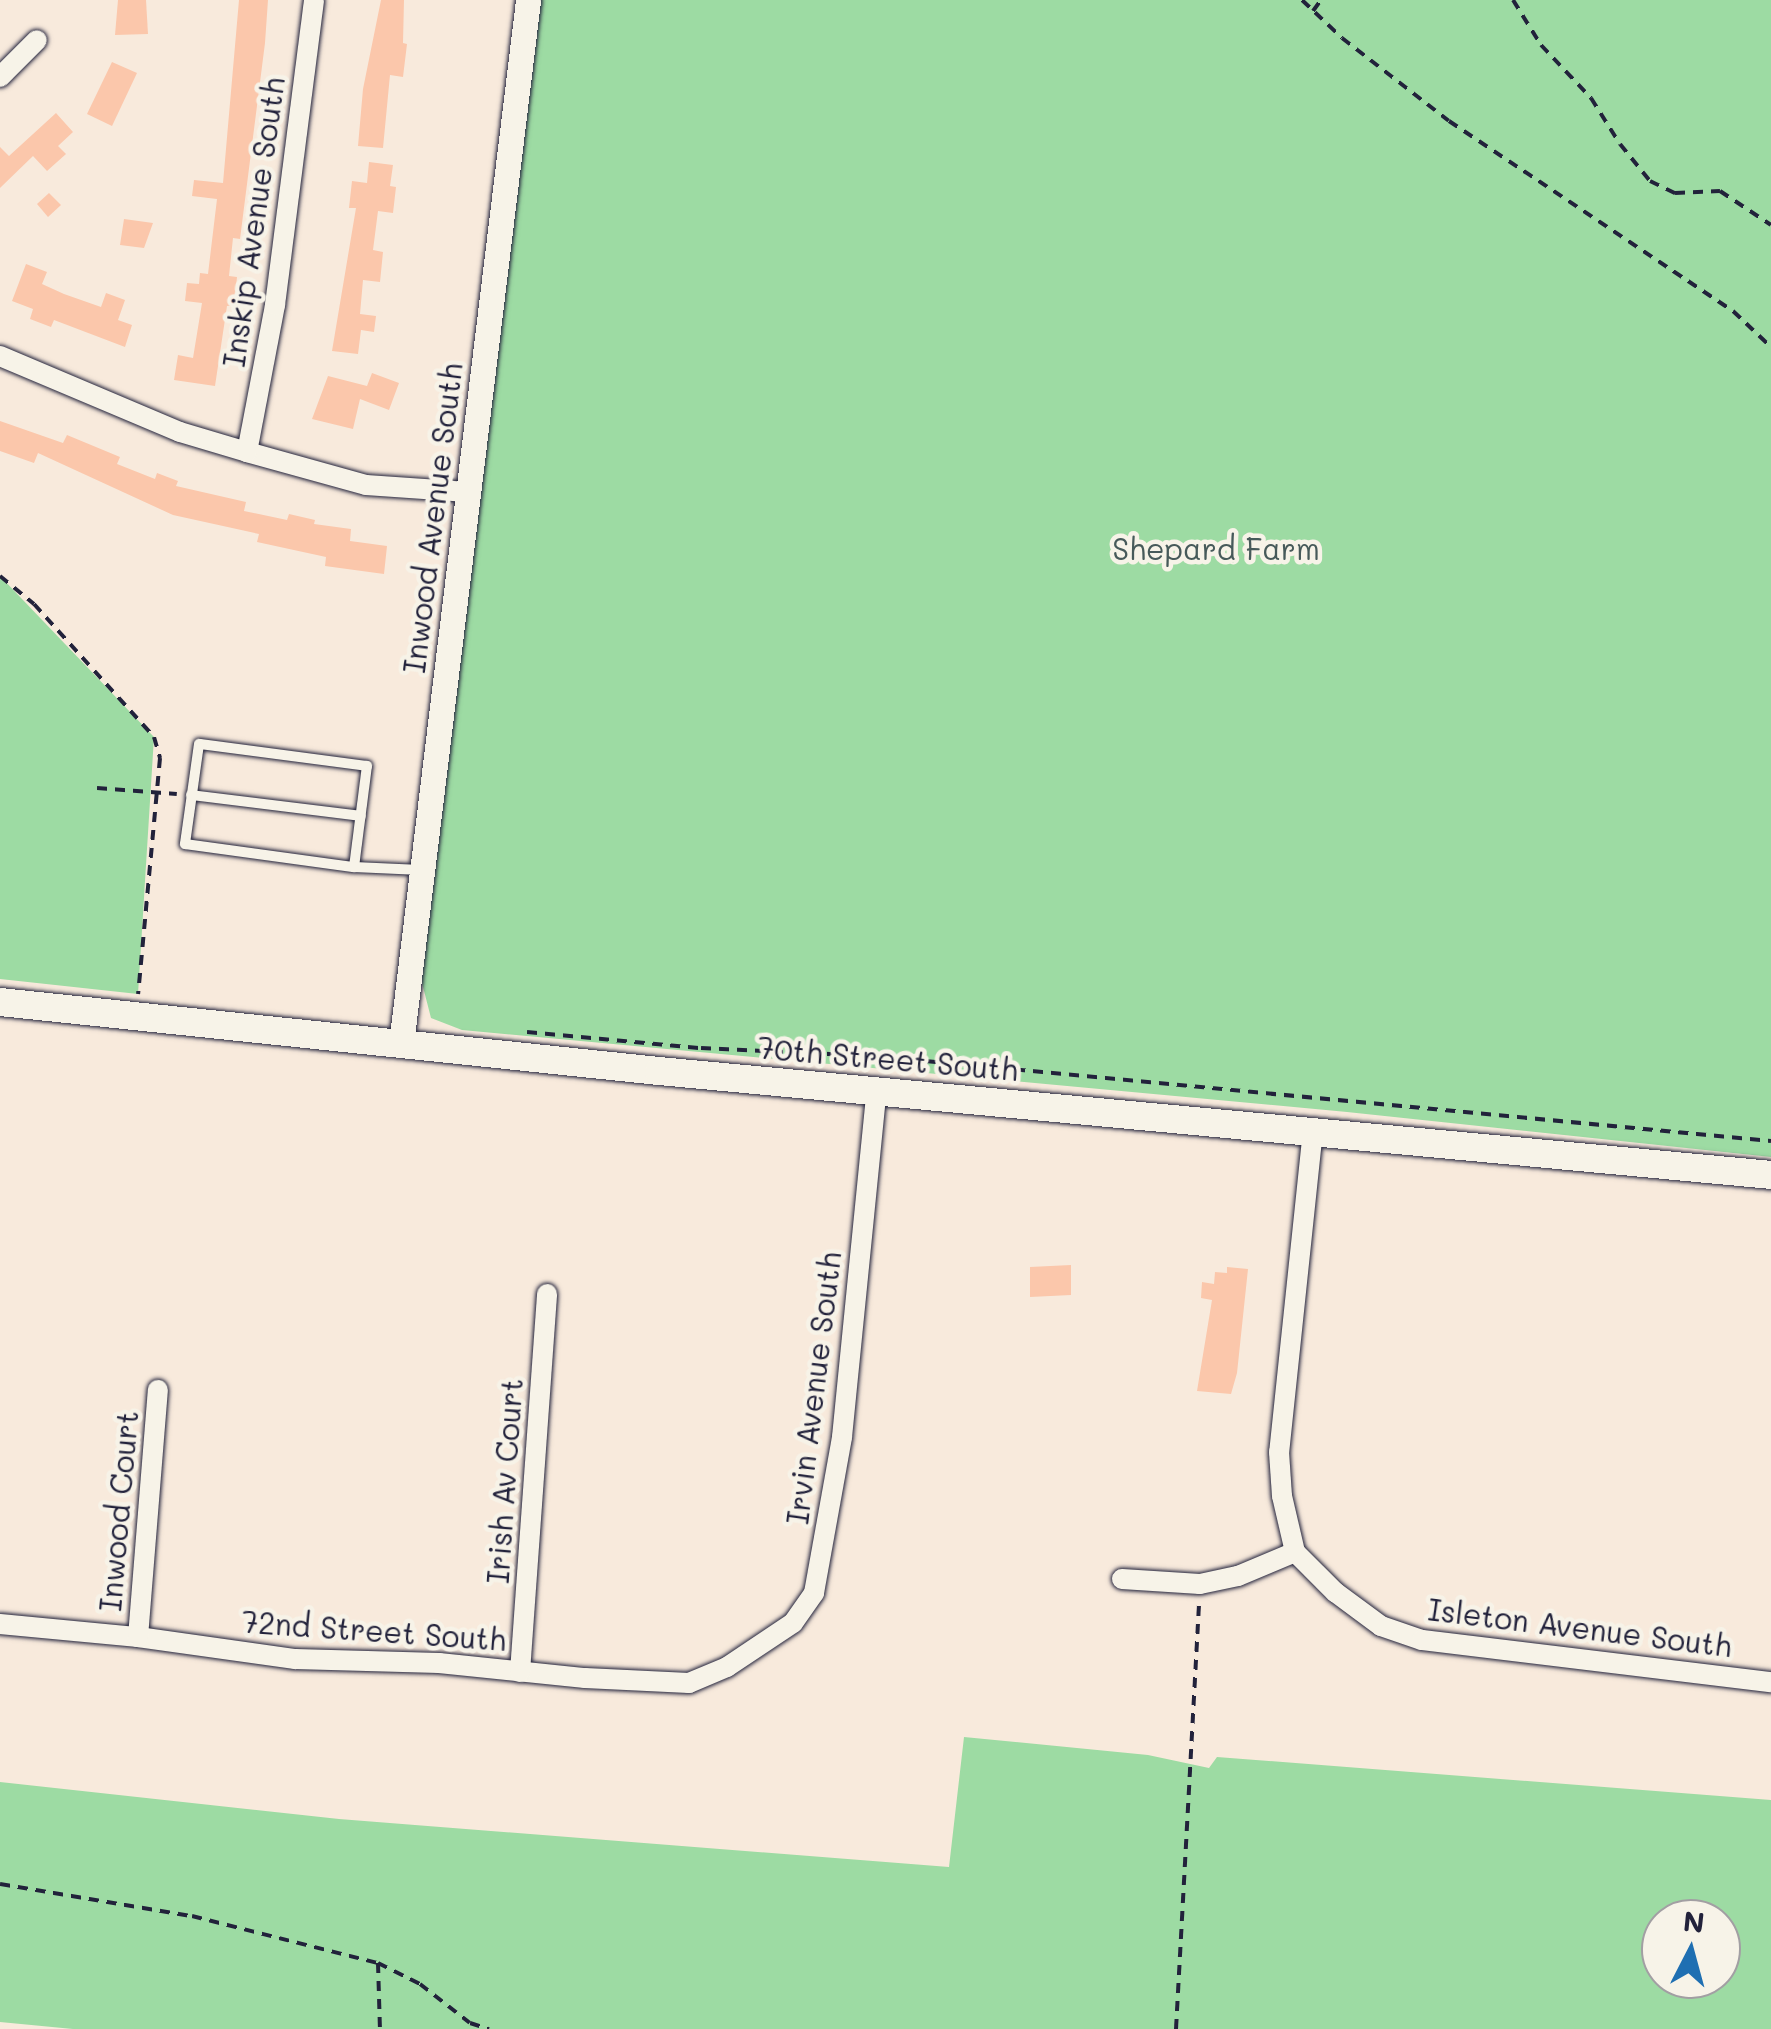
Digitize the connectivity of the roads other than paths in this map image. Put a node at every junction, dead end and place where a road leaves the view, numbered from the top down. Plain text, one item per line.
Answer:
1 (314, 0) edge
2 (528, 0) edge
3 (36, 40) dead end
4 (0, 77) edge
5 (0, 356) edge
6 (247, 452) junction
7 (468, 492) junction
8 (192, 795) junction
9 (361, 816) junction
10 (354, 867) junction
11 (422, 870) junction
12 (0, 1002) edge
13 (402, 1044) junction
14 (877, 1089) junction
15 (1313, 1130) junction
16 (1771, 1174) edge
17 (548, 1294) dead end
18 (158, 1390) dead end
19 (1295, 1552) junction
20 (1122, 1579) dead end
21 (0, 1624) edge
22 (138, 1637) junction
23 (740, 1659) joint
24 (520, 1672) junction
25 (1771, 1682) edge

1 - 6 street, Inskip Avenue South
2 - 7 street, Inwood Avenue South
3 - 4 street
5 - 6 street
6 - 7 street
7 - 11 street, Inwood Avenue South
8 - 9 lane
8 - 9 lane
8 - 10 lane
9 - 10 lane
10 - 11 lane
11 - 13 street, Inwood Avenue South
12 - 13 main road, 70th Street South
13 - 14 main road, 70th Street South
14 - 15 main road, 70th Street South
14 - 23 street, Irvin Avenue South
15 - 16 main road, 70th Street South
15 - 19 street
17 - 24 street, Irish Av Court
18 - 22 street, Inwood Court
19 - 20 street
19 - 25 street, Isleton Avenue South
21 - 22 street, 72nd Street South
22 - 24 street, 72nd Street South
23 - 24 street, 72nd Street South

